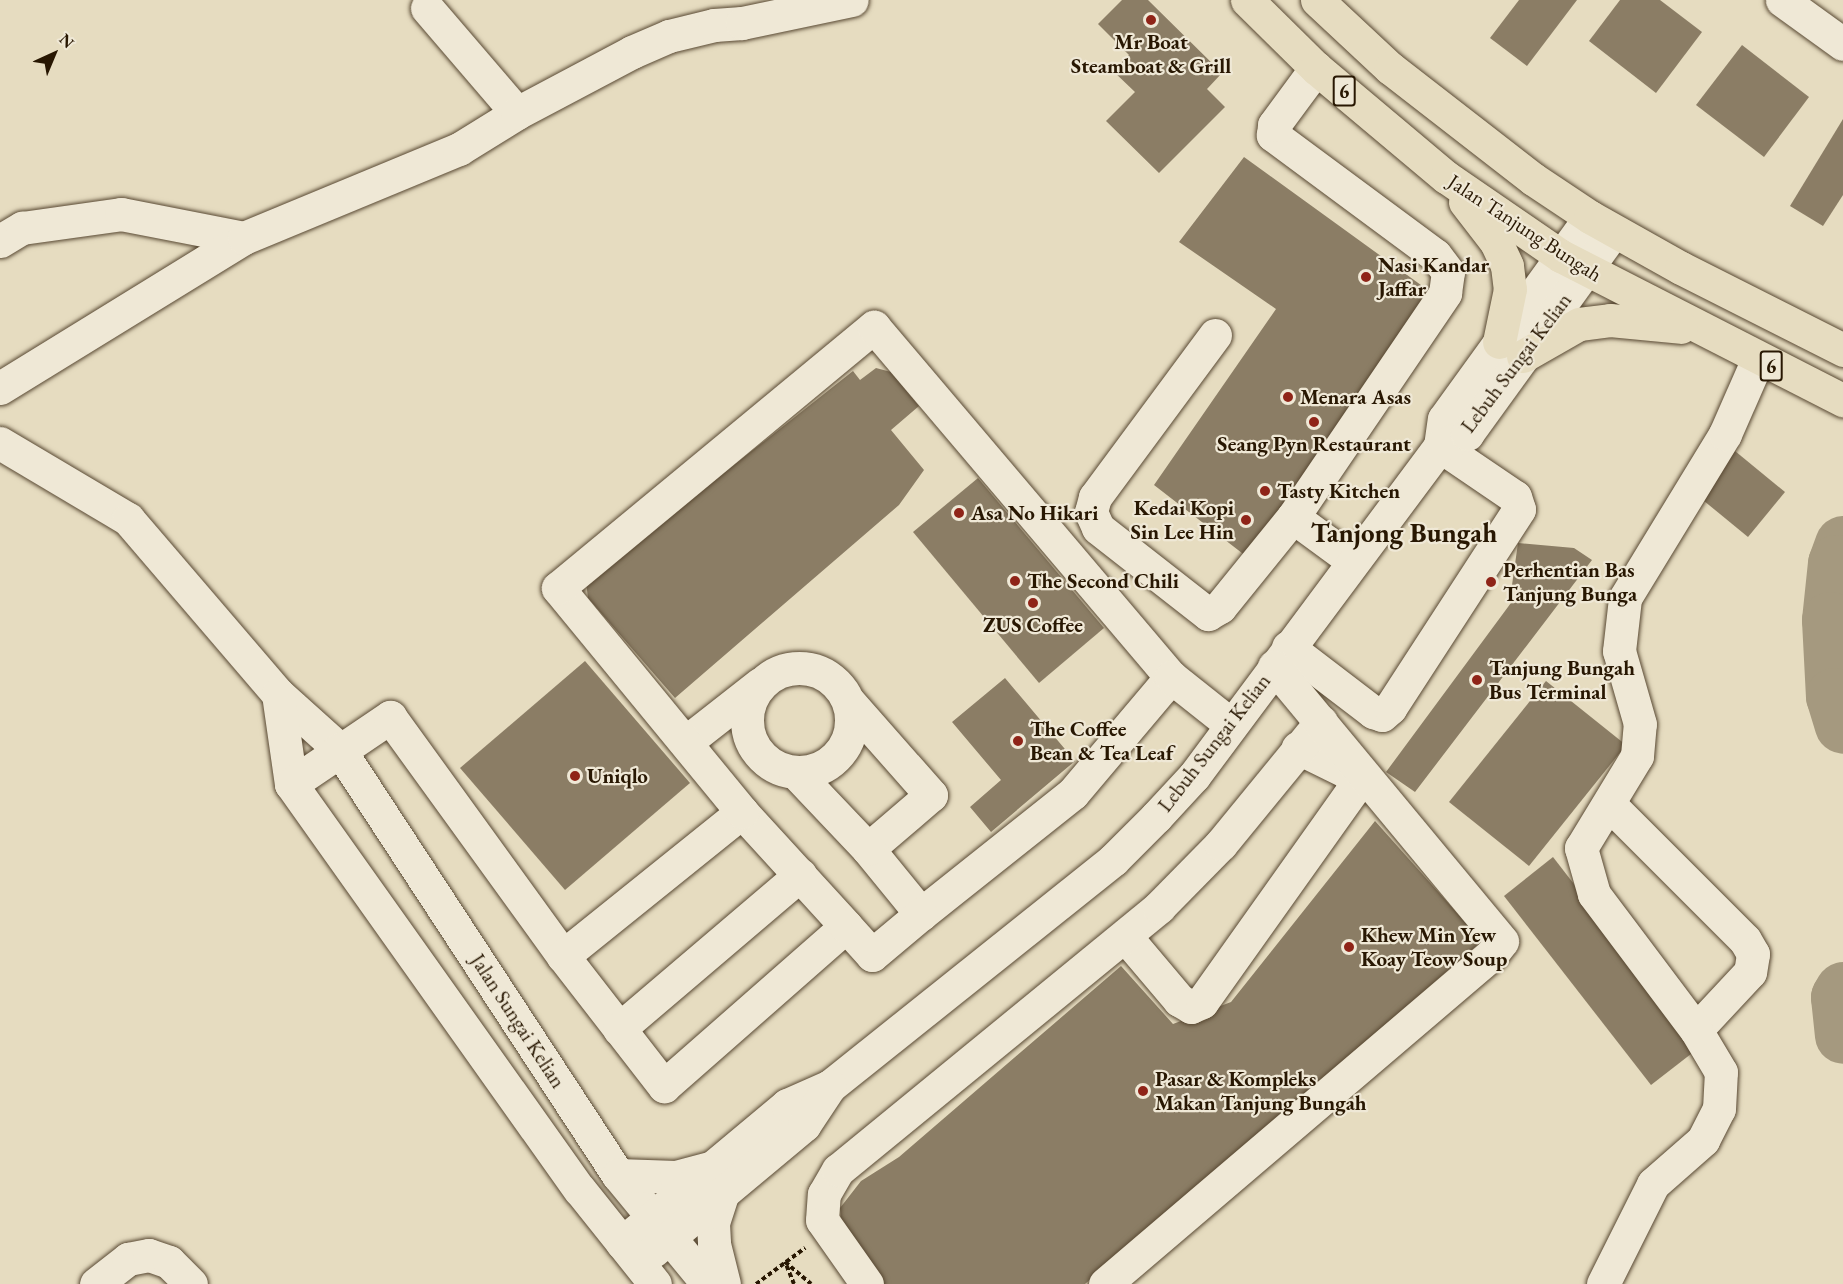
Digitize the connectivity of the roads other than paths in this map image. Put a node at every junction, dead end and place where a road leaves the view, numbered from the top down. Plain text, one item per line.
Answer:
1 (852, 0) edge
2 (1246, 0) edge
3 (1317, 0) edge
4 (1782, 0) edge
5 (427, 8) dead end
6 (732, 12) edge
7 (1843, 44) edge
8 (1316, 68) junction
9 (517, 112) junction
10 (1446, 177) junction
11 (1601, 225) junction
12 (244, 238) junction
13 (0, 241) edge
14 (1573, 263) junction
15 (1701, 329) junction
16 (1215, 335) dead end
17 (1511, 349) junction
18 (1843, 350) edge
19 (1758, 359) junction
20 (0, 388) edge
21 (1843, 400) edge
22 (0, 443) edge
23 (1440, 446) junction
24 (1293, 518) junction
25 (1353, 561) junction
26 (1281, 657) junction
27 (1171, 677) junction
28 (762, 682) junction
29 (278, 694) junction
30 (849, 702) junction
31 (1321, 722) junction
32 (1230, 724) junction
33 (686, 742) junction
34 (1298, 748) junction
35 (339, 749) junction
36 (795, 772) junction
37 (291, 784) junction
38 (1609, 804) junction
39 (742, 812) junction
40 (868, 849) junction
41 (800, 875) junction
42 (921, 914) junction
43 (846, 926) junction
44 (1125, 936) junction
45 (562, 956) junction
46 (620, 1029) junction
47 (1695, 1030) junction
48 (618, 1175) junction
49 (719, 1179) junction
50 (661, 1228) junction
51 (639, 1263) edge
52 (96, 1284) edge
53 (190, 1284) edge
54 (708, 1284) edge
55 (724, 1284) edge
56 (867, 1284) edge
57 (1106, 1284) edge
58 (1603, 1284) edge

1 - 6 street
2 - 8 main road, Jalan Tanjung Bungah / 6
3 - 11 main road, 6
4 - 7 street
5 - 9 street
6 - 9 street
8 - 10 main road, Jalan Tanjung Bungah / 6
8 - 24 street
9 - 12 street
10 - 14 main road, Jalan Tanjung Bungah / 6
10 - 17 main road
11 - 14 street, Lebuh Sungai Kelian
11 - 18 main road, 6
12 - 13 street
12 - 20 street
14 - 15 main road, Jalan Tanjung Bungah / 6
14 - 17 street, Lebuh Sungai Kelian
15 - 17 main road
15 - 19 main road, Jalan Tanjung Bungah / 6
16 - 24 street
17 - 23 street, Lebuh Sungai Kelian
19 - 21 main road, Jalan Tanjung Bungah / 6
19 - 38 street
22 - 29 street, Jalan Sungai Kelian
23 - 25 street, Lebuh Sungai Kelian
23 - 26 street
24 - 25 street
25 - 26 street, Lebuh Sungai Kelian
26 - 31 street
26 - 32 street, Lebuh Sungai Kelian
27 - 32 street
27 - 33 street
27 - 42 street
28 - 30 street
28 - 33 street
28 - 36 street
29 - 35 street, Jalan Sungai Kelian
29 - 37 street
30 - 36 street
30 - 40 street
31 - 34 street
31 - 57 street
32 - 49 street, Lebuh Sungai Kelian
33 - 39 street
34 - 44 street
34 - 44 street
35 - 37 street
35 - 45 street
35 - 48 street, Jalan Sungai Kelian
36 - 40 street
37 - 51 street
38 - 47 street
38 - 47 street
39 - 41 street
39 - 45 street
40 - 42 street
41 - 43 street
41 - 46 street
42 - 43 street
43 - 46 street
44 - 56 street
45 - 46 street
47 - 58 street
48 - 49 street
48 - 50 street, Jalan Sungai Kelian
49 - 50 street, Lebuh Sungai Kelian
49 - 55 street
50 - 51 street, Lebuh Sungai Kelian
50 - 54 street, Jalan Sungai Kelian
52 - 53 street

